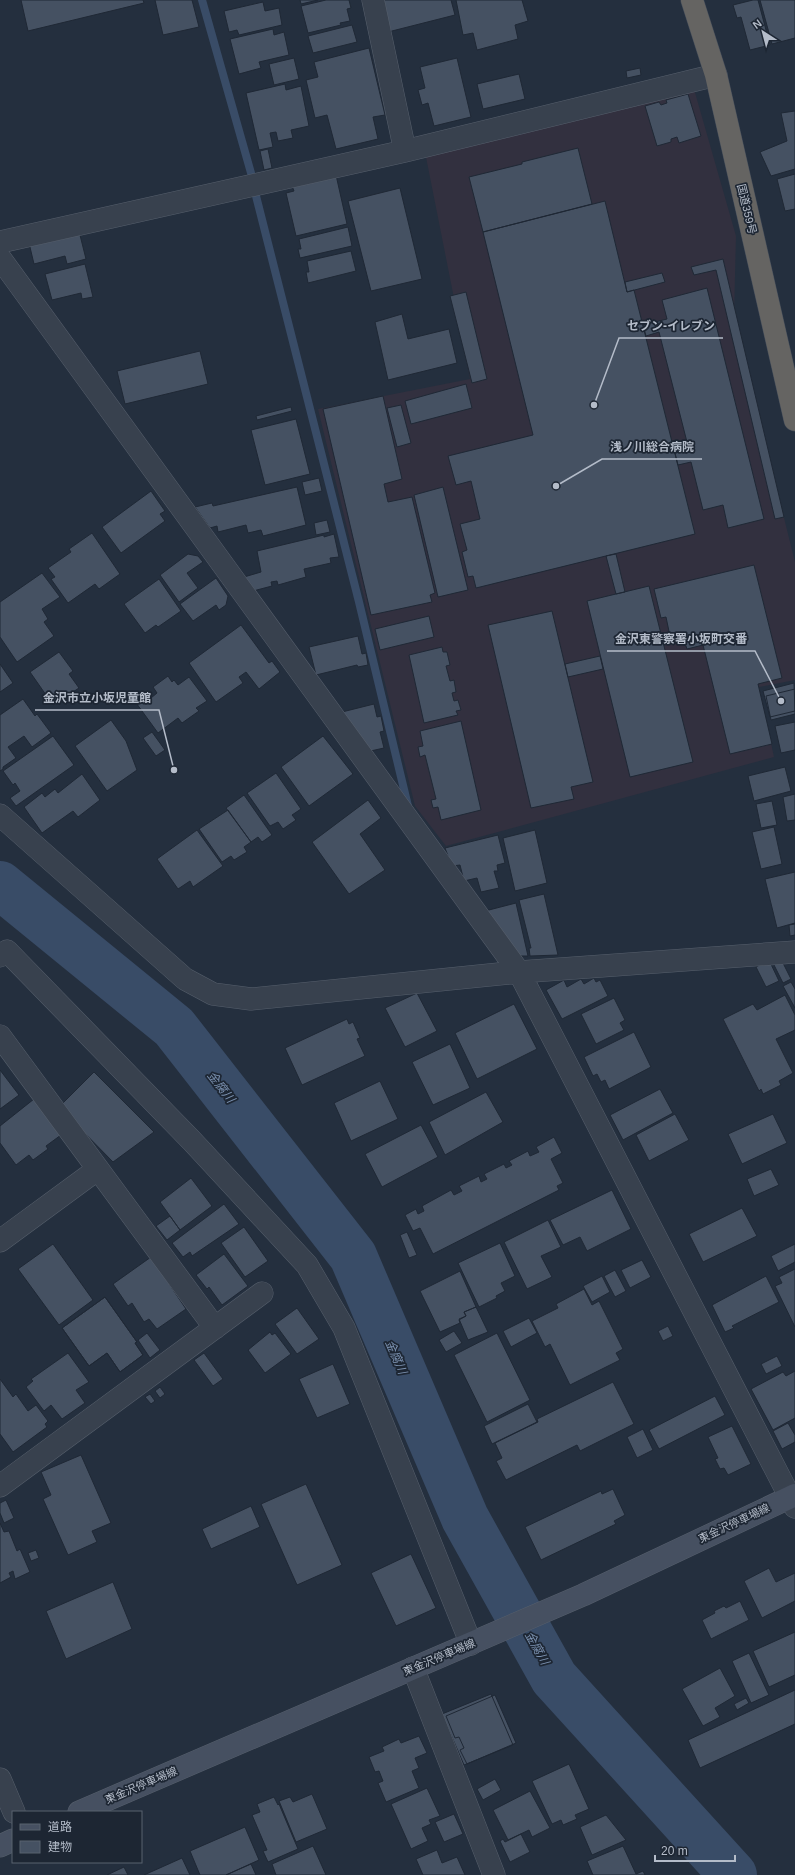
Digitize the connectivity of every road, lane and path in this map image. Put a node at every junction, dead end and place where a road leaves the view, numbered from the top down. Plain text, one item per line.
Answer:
1 (373, 0) edge
2 (692, 0) edge
3 (716, 74) junction
4 (405, 151) junction
5 (0, 242) edge
6 (0, 258) edge
7 (793, 395) edge
8 (795, 420) edge
9 (0, 815) edge
10 (795, 952) edge
11 (0, 956) edge
12 (519, 972) junction
13 (0, 1036) edge
14 (98, 1169) junction
15 (0, 1241) edge
16 (262, 1293) dead end
17 (215, 1328) junction
18 (0, 1486) edge
19 (793, 1500) edge
20 (478, 1641) junction
21 (413, 1668) junction
22 (0, 1779) edge
23 (14, 1811) edge
24 (81, 1811) edge
25 (12, 1840) edge
26 (0, 1846) edge
27 (494, 1875) edge

1 - 4 street
2 - 3 highway, 国道359号
3 - 4 street
3 - 7 highway, 国道359号
4 - 5 street
6 - 12 street
7 - 8 highway, 国道359号
9 - 12 street
10 - 12 street
11 - 20 street
12 - 19 street
13 - 14 street
14 - 15 street
14 - 17 street
16 - 17 street
17 - 18 street
19 - 20 main road, 東金沢停車場線
20 - 21 main road, 東金沢停車場線
21 - 24 main road, 東金沢停車場線
21 - 27 street
22 - 23 street
25 - 26 main road

